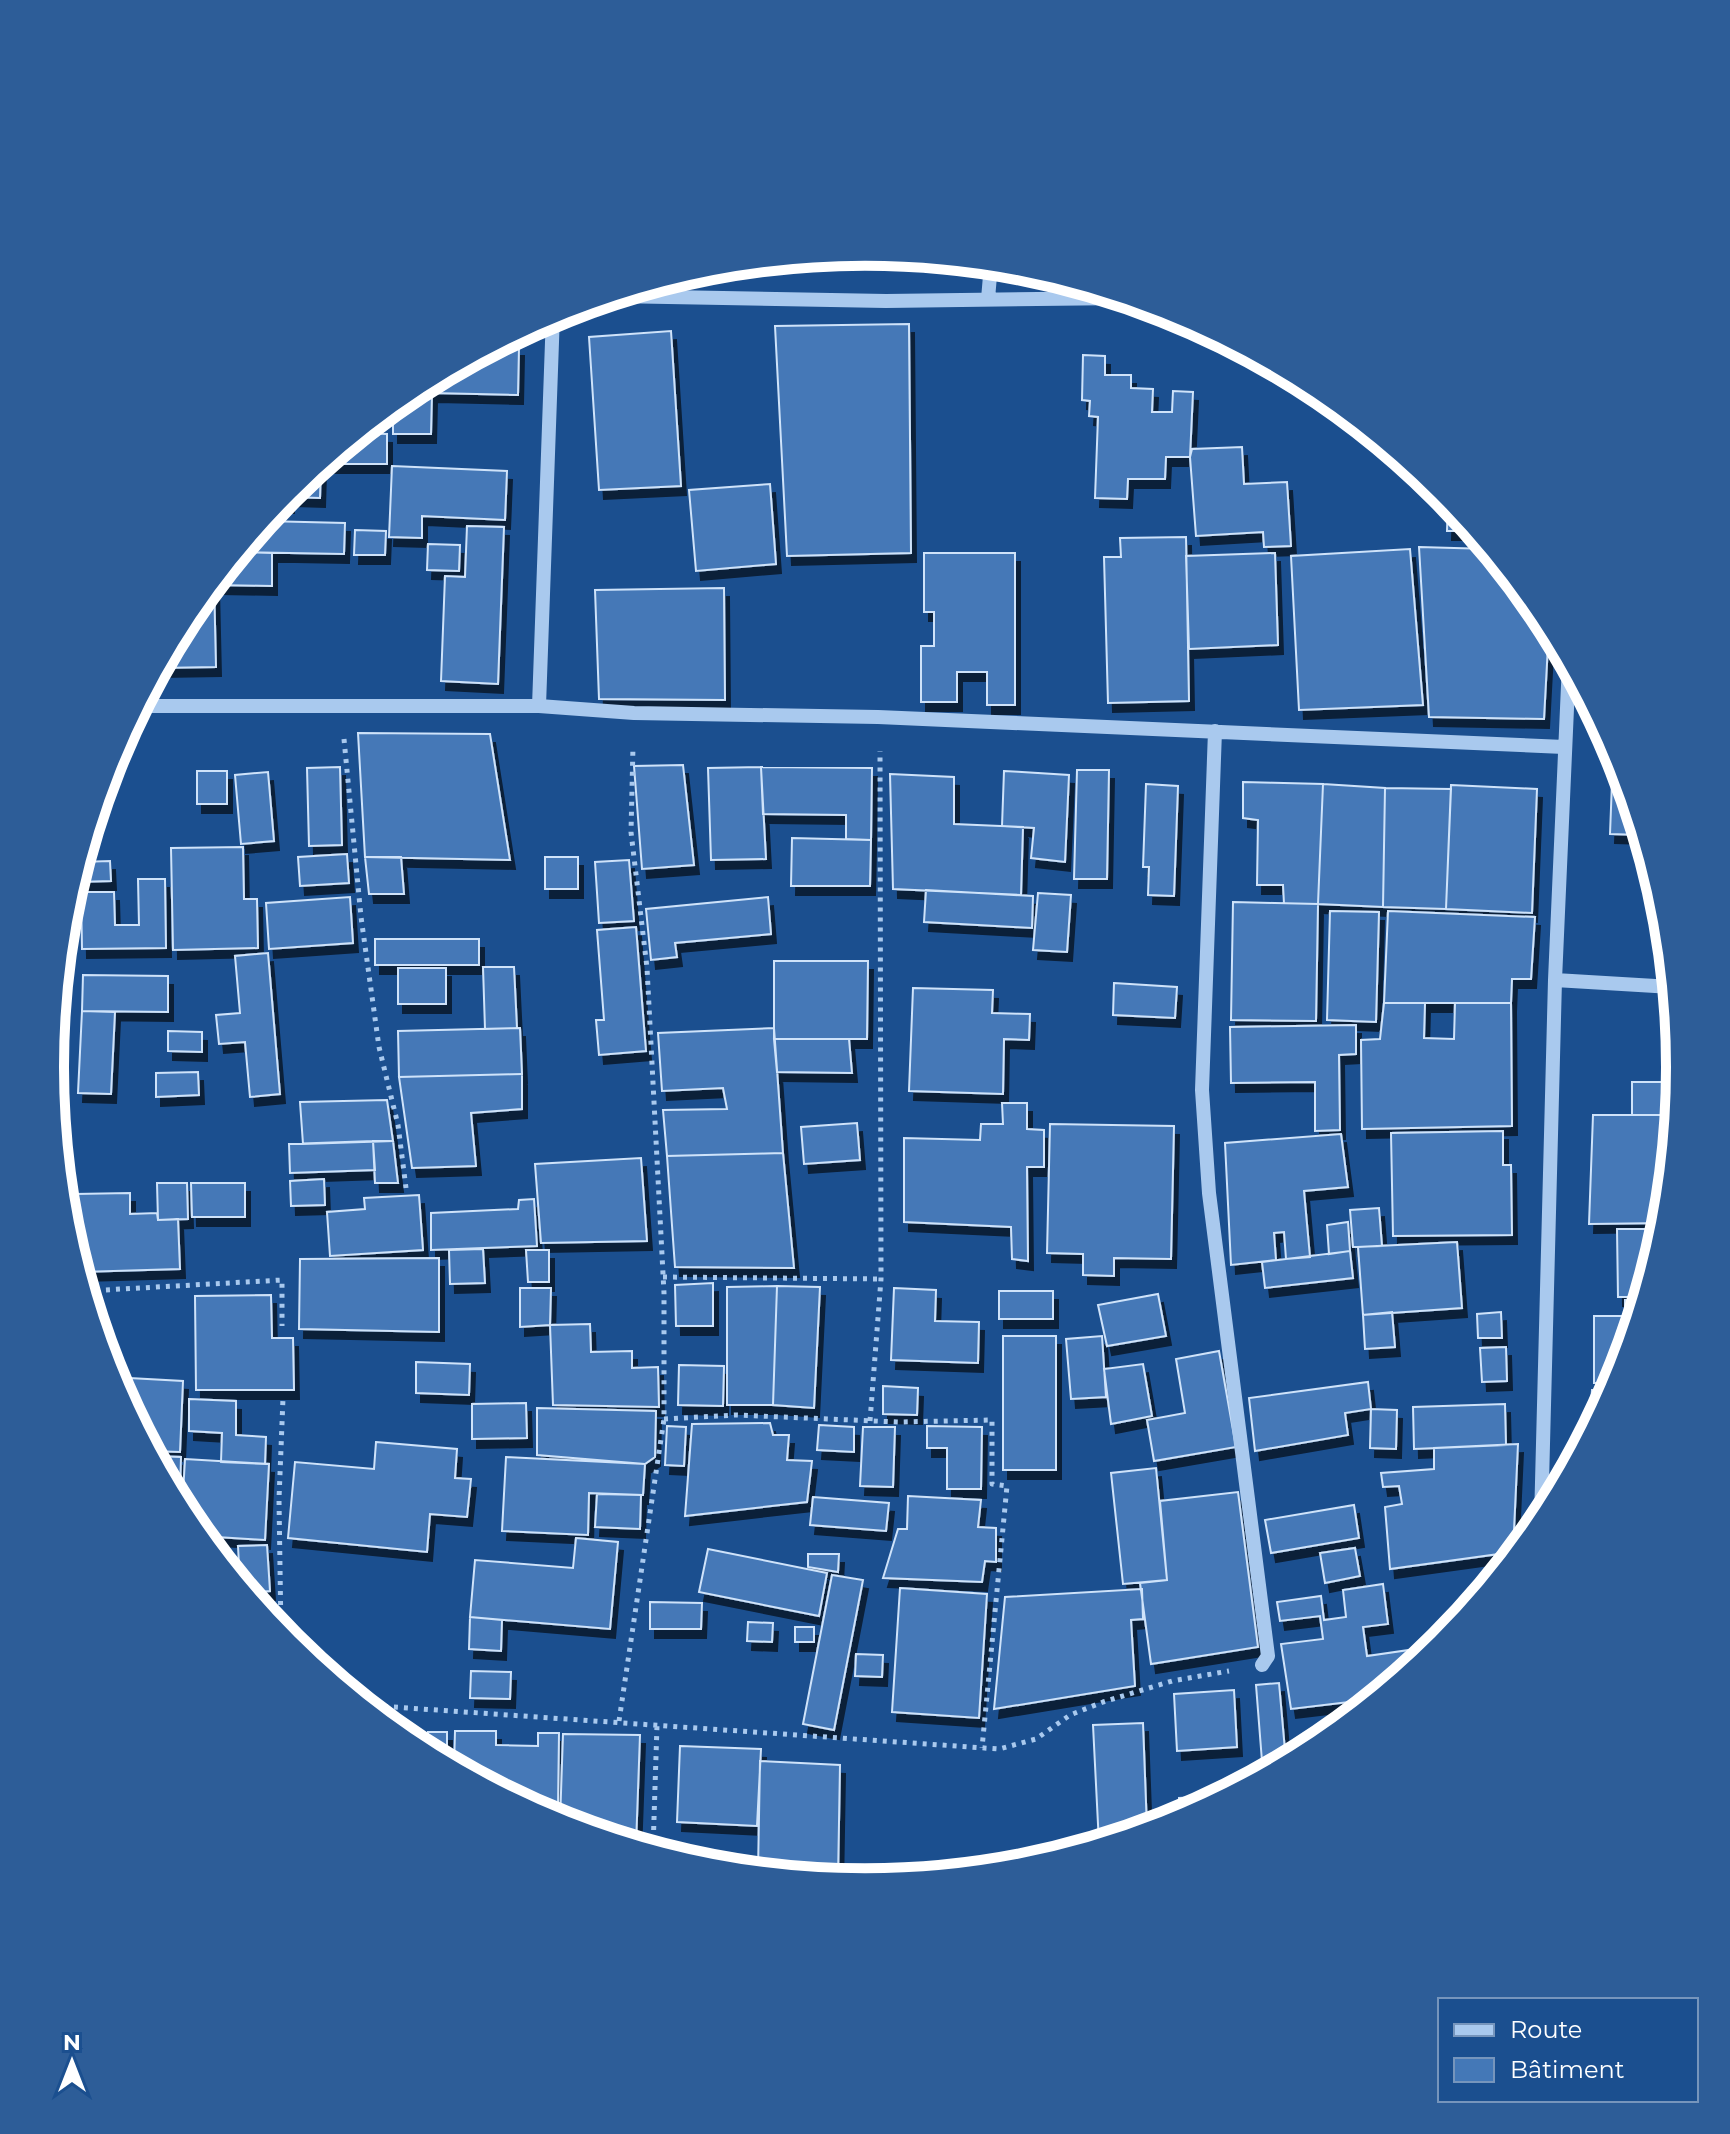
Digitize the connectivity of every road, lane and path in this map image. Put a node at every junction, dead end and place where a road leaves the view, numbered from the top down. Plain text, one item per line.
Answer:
1 (990, 276) edge
2 (647, 297) edge
3 (1088, 298) edge
4 (988, 299) junction
5 (552, 330) edge
6 (1568, 683) edge
7 (151, 706) edge
8 (341, 706) junction
9 (539, 706) junction
10 (634, 713) junction
11 (878, 717) junction
12 (1215, 731) junction
13 (1564, 747) junction
14 (1555, 980) junction
15 (1661, 986) edge
16 (406, 1188) dead end
17 (663, 1277) junction
18 (881, 1279) junction
19 (96, 1290) edge
20 (282, 1326) dead end
21 (283, 1398) dead end
22 (664, 1419) junction
23 (870, 1421) junction
24 (1542, 1495) edge
25 (281, 1614) edge
26 (1262, 1665) joint
27 (383, 1706) edge
28 (619, 1721) junction
29 (657, 1725) junction
30 (982, 1748) junction
31 (653, 1840) edge

1 - 4 street
2 - 4 street
3 - 4 street
5 - 9 street
6 - 13 street
7 - 8 street
8 - 9 street
8 - 16 path
9 - 10 street
10 - 11 street
10 - 17 path
11 - 12 street
11 - 18 path
12 - 13 street
12 - 26 street
13 - 14 street
14 - 15 street
14 - 24 street
17 - 18 path
17 - 22 path
18 - 23 path
19 - 20 path
21 - 25 path
22 - 23 path
22 - 28 path
23 - 30 path
26 - 30 path
27 - 28 path
28 - 29 path
29 - 30 path
29 - 31 path

